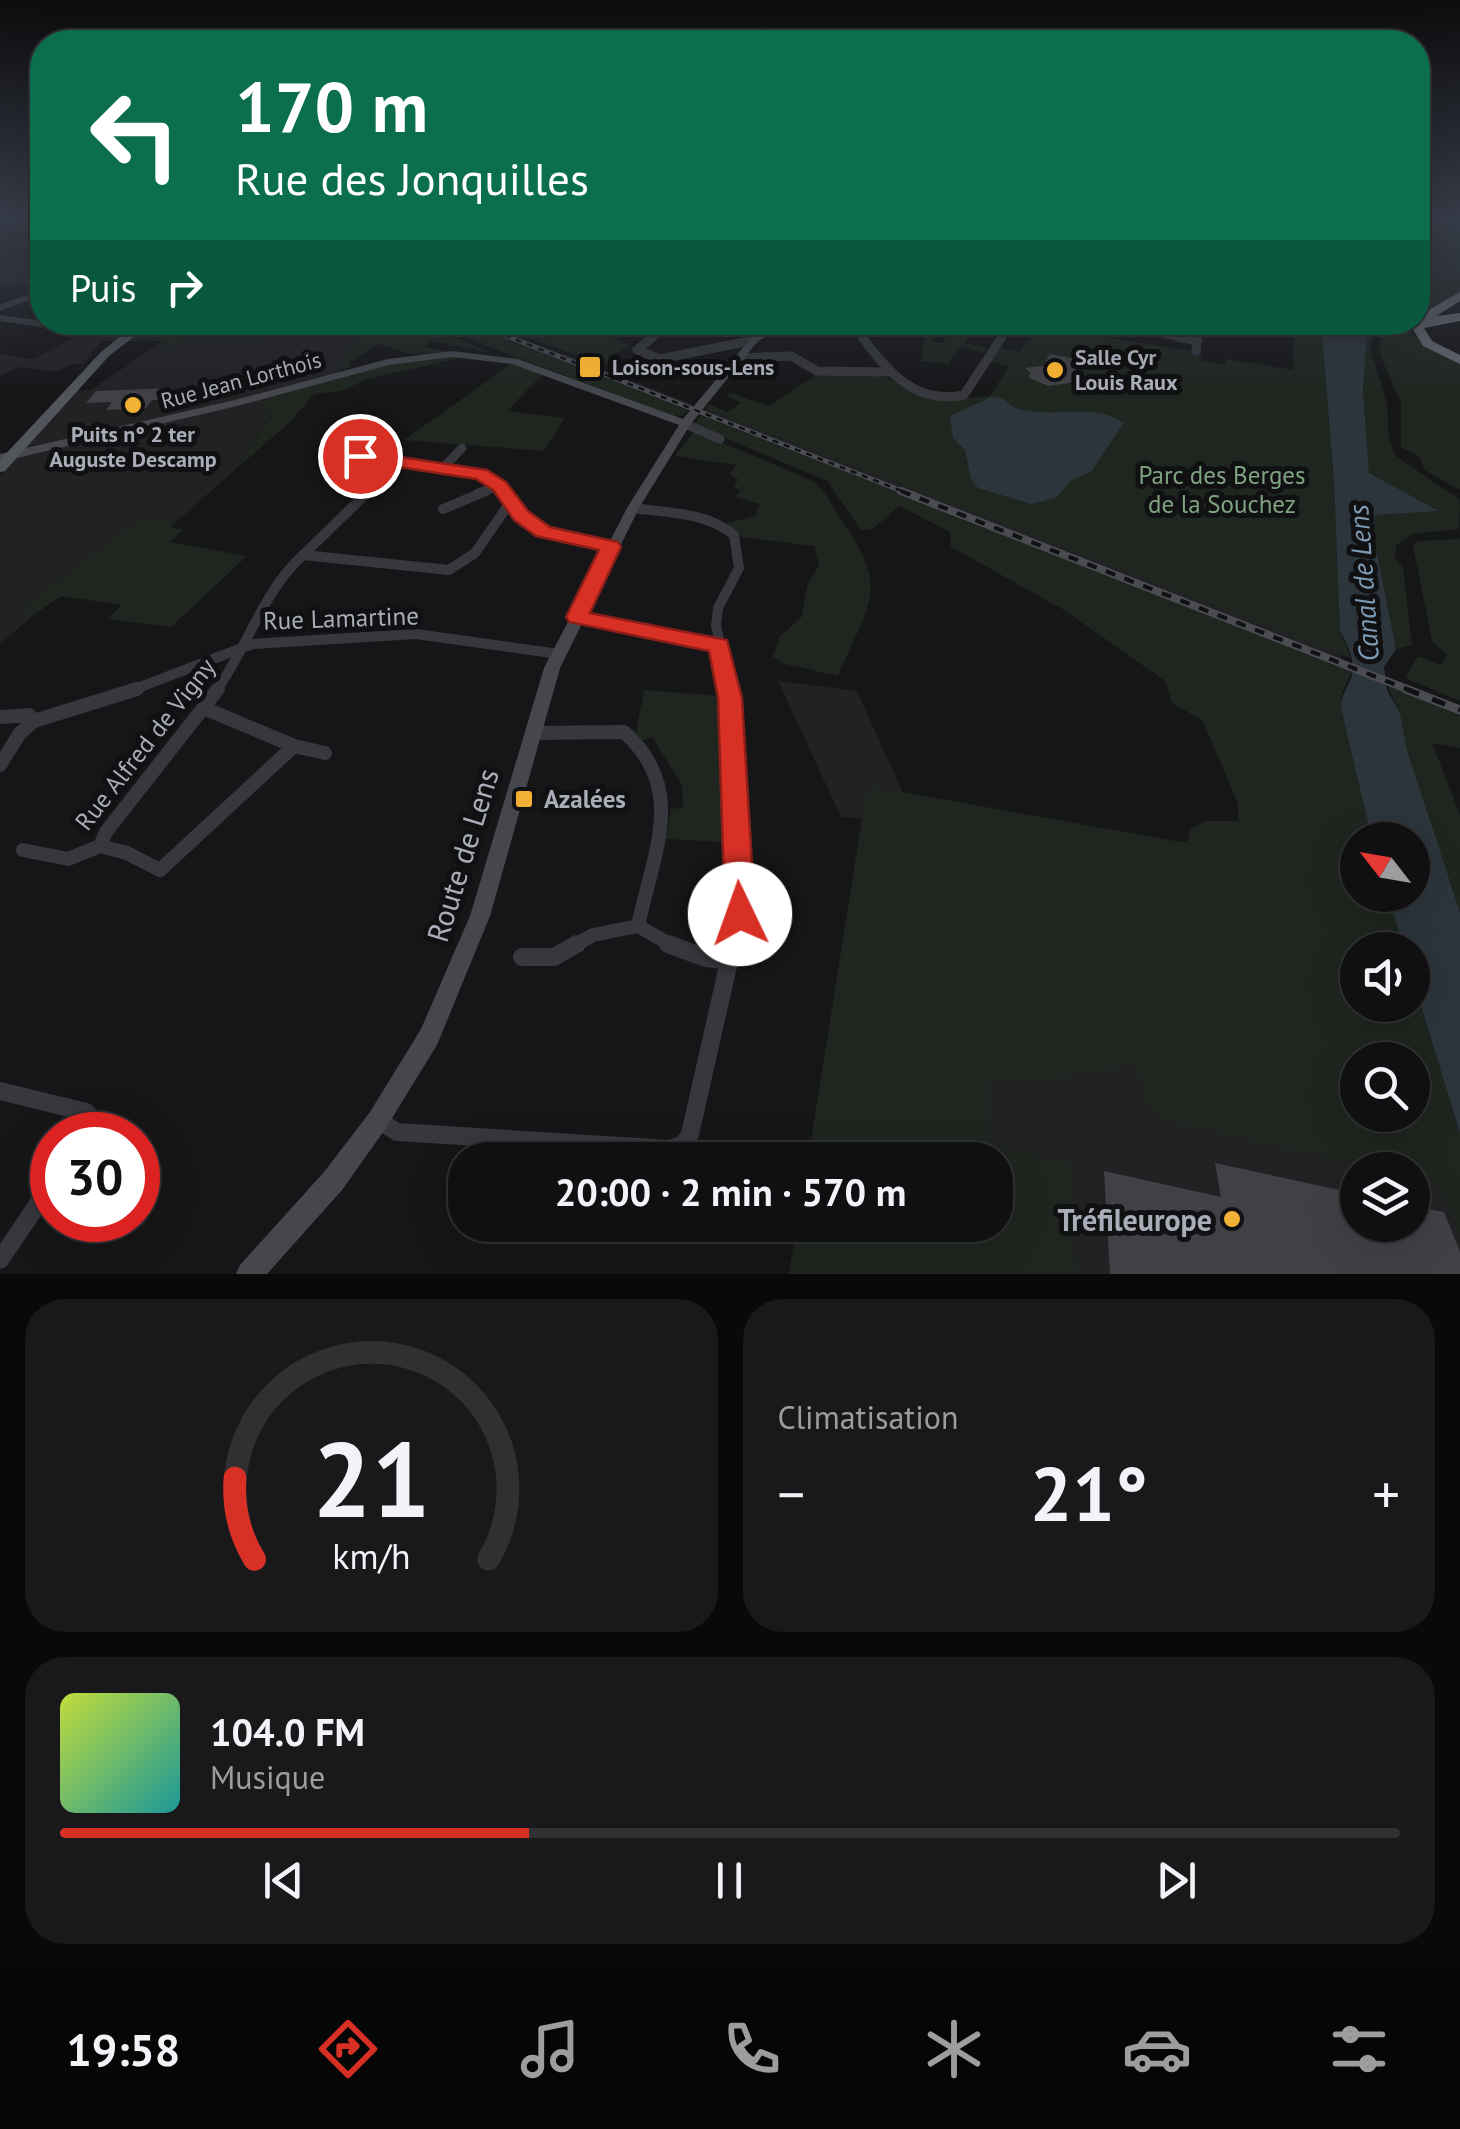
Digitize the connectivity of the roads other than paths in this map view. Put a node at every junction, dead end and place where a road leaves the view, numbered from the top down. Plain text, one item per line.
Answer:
1 (1460, 296) edge
2 (30, 298) edge
3 (0, 308) edge
4 (1430, 314) edge
5 (1460, 317) edge
6 (0, 318) edge
7 (30, 323) edge
8 (1430, 325) edge
9 (115, 335) edge
10 (655, 335) edge
11 (756, 335) edge
12 (860, 335) edge
13 (1003, 335) edge
14 (1151, 335) edge
15 (1197, 335) edge
16 (1419, 335) edge
17 (1428, 335) edge
18 (754, 340) junction
19 (739, 358) junction
20 (1460, 358) edge
21 (889, 372) junction
22 (685, 424) junction
23 (720, 438) dead end
24 (462, 448) dead end
25 (360, 456) dead end
26 (2, 459) edge
27 (397, 463) junction
28 (445, 466) junction
29 (500, 486) junction
30 (511, 501) junction
31 (633, 508) junction
32 (443, 509) dead end
33 (524, 518) junction
34 (495, 521) junction
35 (611, 547) junction
36 (304, 555) junction
37 (577, 617) junction
38 (244, 646) junction
39 (719, 646) junction
40 (559, 654) junction
41 (206, 709) junction
42 (0, 717) edge
43 (34, 721) junction
44 (532, 734) junction
45 (294, 746) junction
46 (325, 753) dead end
47 (0, 765) edge
48 (100, 846) junction
49 (23, 850) dead end
50 (638, 926) junction
51 (522, 957) dead end
52 (730, 961) junction
53 (0, 1090) edge
54 (86, 1112) edge
55 (378, 1120) junction
56 (30, 1215) edge
57 (0, 1260) edge
58 (248, 1274) edge

1 - 4 highway
2 - 3 street
5 - 8 highway
6 - 7 street
9 - 26 main road
10 - 18 street
11 - 18 street, Route de Lens
12 - 21 street
13 - 21 street
14 - 15 street
16 - 20 highway
17 - 20 highway
18 - 19 street, Route de Lens
19 - 21 street
19 - 22 street, Route de Lens
22 - 23 street, Rue Jean Lorthois
22 - 26 street, Rue Jean Lorthois
22 - 31 street, Route de Lens
24 - 28 street
25 - 27 street
27 - 28 street
27 - 36 street, Rue Alfred de Vigny
28 - 29 street
29 - 30 street
29 - 32 street
30 - 33 street
30 - 34 street
31 - 35 street, Route de Lens
31 - 39 street
33 - 34 street
33 - 35 street
34 - 36 street
35 - 37 street, Route de Lens
36 - 38 street, Rue Alfred de Vigny
37 - 39 street
37 - 40 street, Route de Lens
38 - 40 street, Rue Lamartine
38 - 41 street, Rue Alfred de Vigny
38 - 43 street, Rue Lamartine
39 - 52 street
40 - 44 street, Route de Lens
41 - 45 street
41 - 48 street, Rue Alfred de Vigny
42 - 43 street
43 - 47 street
44 - 50 street
44 - 55 street, Route de Lens
45 - 46 street
45 - 48 street
48 - 49 street, Rue Alfred de Vigny
50 - 51 street
50 - 52 street
52 - 55 street
53 - 54 street
55 - 58 street, Route de Lens
56 - 57 street

